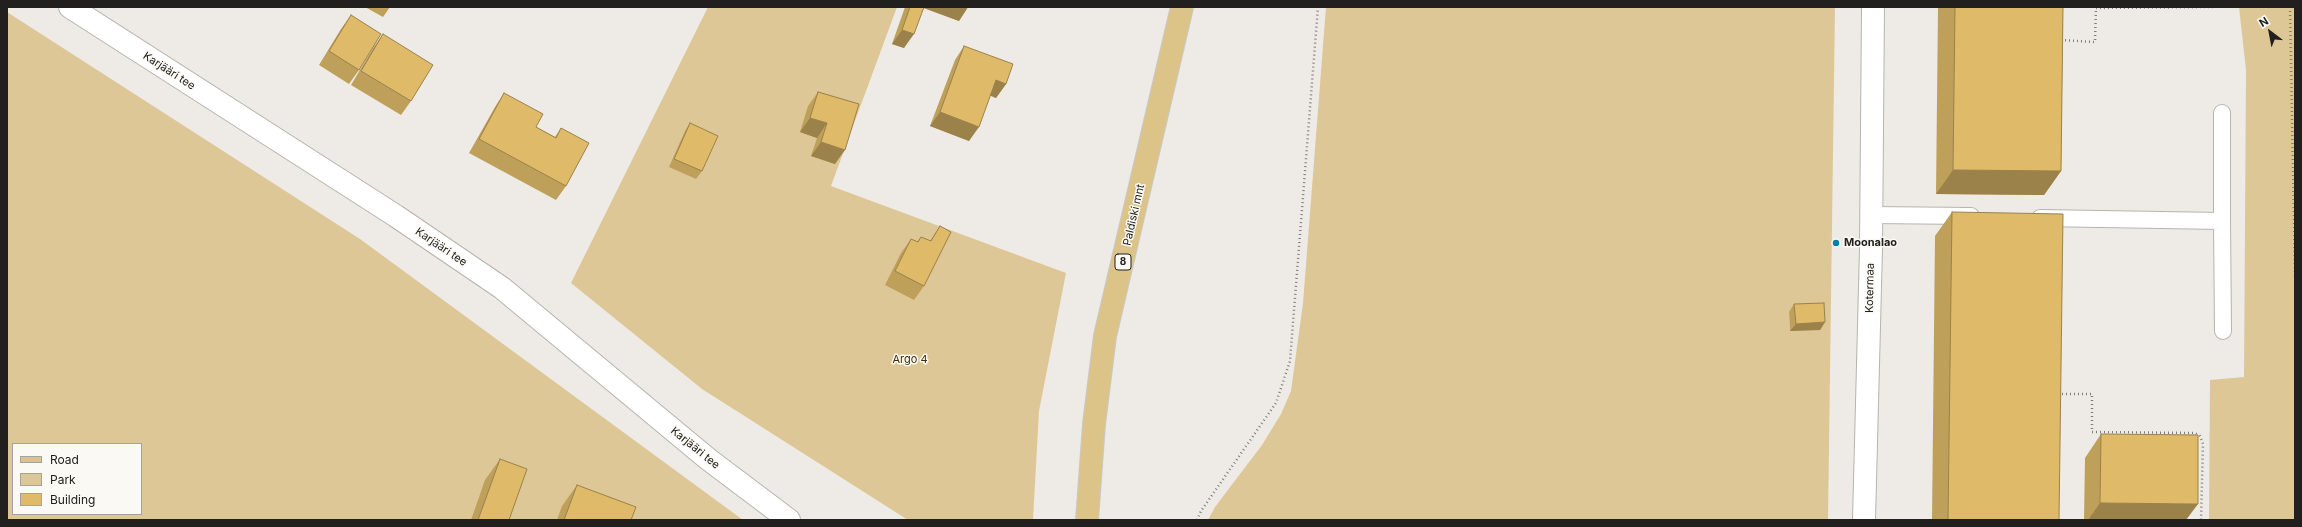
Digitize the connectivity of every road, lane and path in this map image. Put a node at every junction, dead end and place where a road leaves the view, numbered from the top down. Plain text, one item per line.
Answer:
1 (70, 7) edge
2 (1182, 7) edge
3 (1318, 7) edge
4 (1873, 7) edge
5 (2214, 7) edge
6 (2290, 7) edge
7 (2056, 40) edge
8 (2222, 113) dead end
9 (1871, 215) junction
10 (1990, 217) edge
11 (2022, 217) edge
12 (2222, 221) junction
13 (2295, 277) edge
14 (2222, 331) dead end
15 (2050, 394) edge
16 (789, 520) edge
17 (1087, 520) edge
18 (1197, 520) edge
19 (1864, 520) edge
20 (2201, 520) edge

1 - 16 street, Karjääri tee
2 - 17 main road, Paldiski mnt / 8
3 - 18 path
4 - 9 street, Kotermaa
5 - 7 path
6 - 13 path
8 - 12 lane
9 - 10 lane
9 - 19 street, Kotermaa
11 - 12 lane
12 - 14 lane
15 - 20 path

